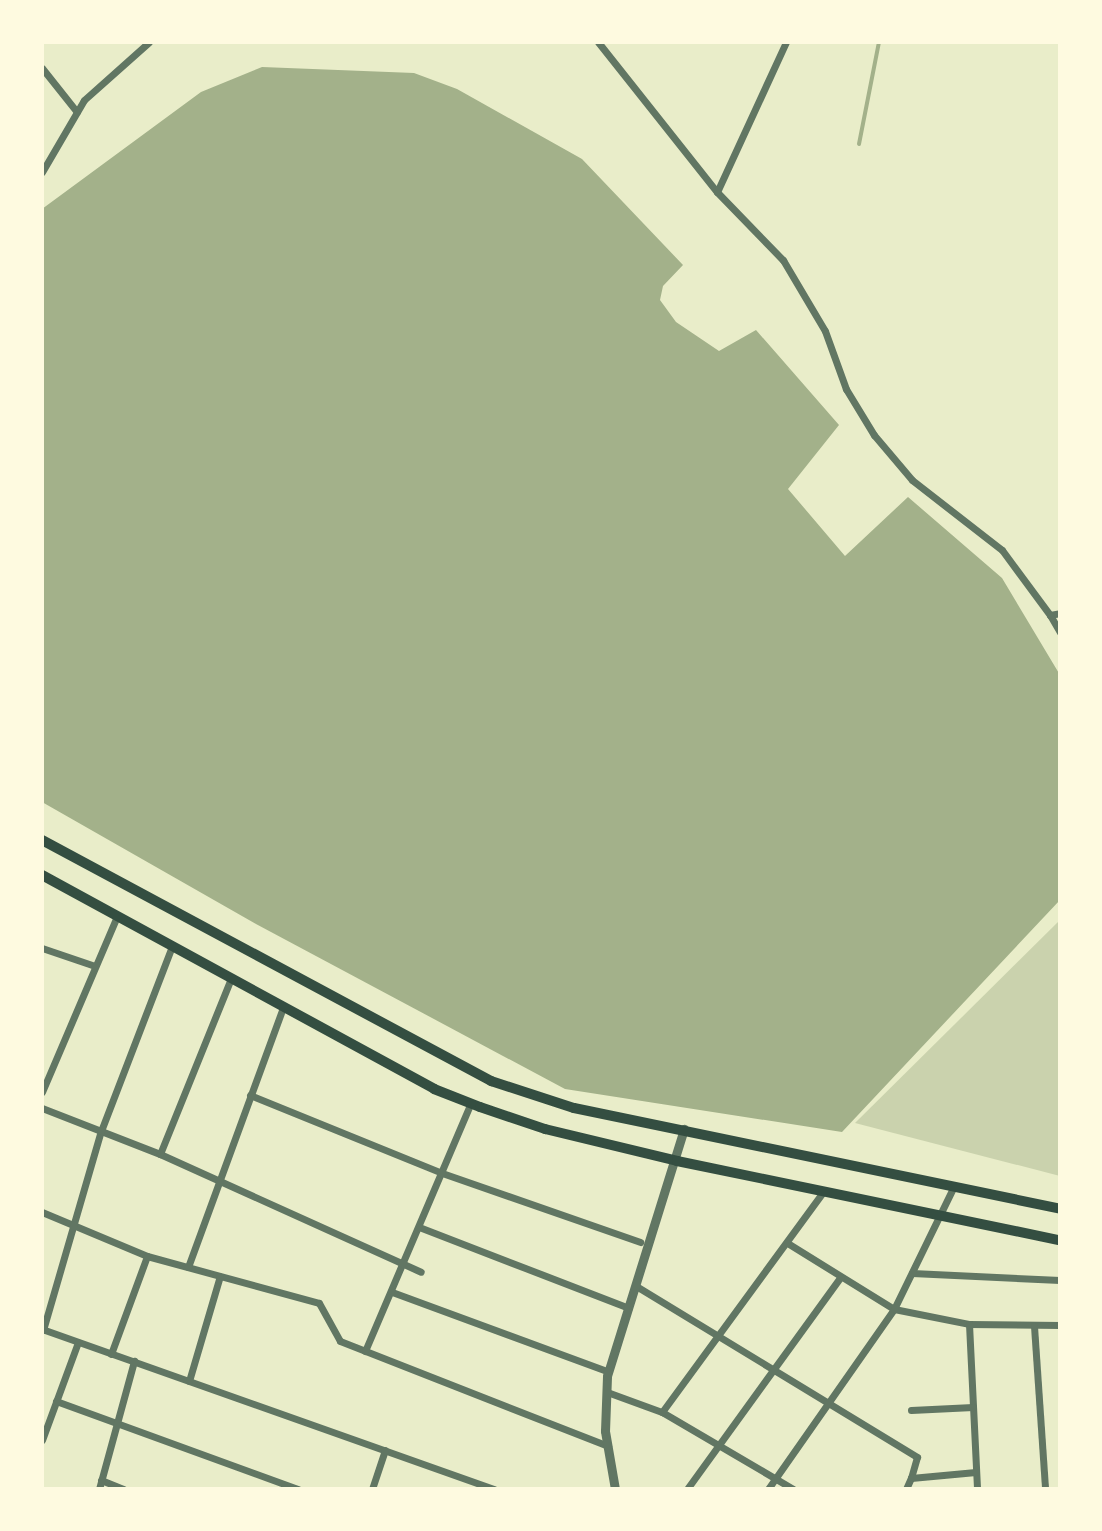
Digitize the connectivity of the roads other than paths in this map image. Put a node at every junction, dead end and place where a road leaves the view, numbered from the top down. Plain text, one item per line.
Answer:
1 (149, 42) edge
2 (598, 42) edge
3 (786, 42) edge
4 (42, 68) edge
5 (77, 112) junction
6 (42, 172) edge
7 (717, 192) junction
8 (1060, 613) edge
9 (1050, 615) junction
10 (1060, 632) edge
11 (42, 840) edge
12 (42, 875) edge
13 (117, 916) junction
14 (172, 946) junction
15 (42, 948) edge
16 (95, 966) junction
17 (231, 978) junction
18 (283, 1007) junction
19 (42, 1092) edge
20 (250, 1095) junction
21 (471, 1103) junction
22 (42, 1108) edge
23 (684, 1129) junction
24 (101, 1131) junction
25 (160, 1154) junction
26 (677, 1161) junction
27 (442, 1173) junction
28 (218, 1179) junction
29 (954, 1186) junction
30 (824, 1191) junction
31 (1060, 1209) edge
32 (42, 1212) edge
33 (941, 1217) junction
34 (73, 1225) junction
35 (419, 1227) junction
36 (1060, 1240) edge
37 (640, 1242) dead end
38 (789, 1244) junction
39 (147, 1256) junction
40 (405, 1260) junction
41 (188, 1267) junction
42 (421, 1272) dead end
43 (912, 1273) junction
44 (220, 1276) junction
45 (840, 1278) junction
46 (1060, 1280) edge
47 (636, 1286) junction
48 (392, 1292) junction
49 (629, 1308) junction
50 (894, 1309) junction
51 (969, 1324) junction
52 (1060, 1325) edge
53 (1034, 1326) junction
54 (43, 1329) edge
55 (721, 1334) junction
56 (78, 1342) junction
57 (365, 1351) junction
58 (111, 1354) junction
59 (134, 1361) junction
60 (777, 1368) junction
61 (609, 1372) junction
62 (189, 1381) junction
63 (607, 1392) junction
64 (56, 1401) junction
65 (833, 1403) junction
66 (973, 1407) junction
67 (911, 1410) dead end
68 (662, 1412) junction
69 (118, 1420) junction
70 (42, 1440) edge
71 (608, 1446) junction
72 (719, 1448) junction
73 (385, 1450) junction
74 (976, 1472) junction
75 (776, 1478) junction
76 (911, 1478) junction
77 (101, 1480) junction
78 (99, 1489) edge
79 (123, 1489) edge
80 (298, 1489) edge
81 (372, 1489) edge
82 (495, 1489) edge
83 (615, 1489) edge
84 (687, 1489) edge
85 (768, 1489) edge
86 (793, 1489) edge
87 (906, 1489) edge
88 (977, 1489) edge
89 (1045, 1489) edge

1 - 5 street
2 - 7 street
3 - 7 street
4 - 5 street
5 - 6 street
7 - 9 street
8 - 9 street
9 - 10 street
11 - 23 main road
12 - 13 main road
13 - 14 main road
13 - 16 street
14 - 17 main road
14 - 24 street
15 - 16 street
16 - 19 street
17 - 18 main road
17 - 25 street
18 - 20 street
18 - 21 main road
20 - 27 street
20 - 28 street
21 - 26 main road
21 - 27 street
22 - 24 street
23 - 26 street
23 - 29 main road
24 - 25 street
24 - 34 street
25 - 28 street
26 - 30 main road
26 - 47 street
27 - 35 street
27 - 37 street
28 - 40 street
28 - 41 street
29 - 31 main road
29 - 33 street
30 - 33 main road
30 - 38 street
32 - 34 street
33 - 36 main road
33 - 43 street
34 - 39 street
34 - 54 street
35 - 40 street
35 - 49 street
38 - 45 street
38 - 55 street
39 - 41 street
39 - 58 street
40 - 42 street
40 - 48 street
41 - 44 street
43 - 46 street
43 - 50 street
44 - 57 street
44 - 62 street
45 - 50 street
45 - 60 street
47 - 49 street
47 - 55 street
48 - 57 street
48 - 61 street
49 - 61 street
50 - 51 street
50 - 65 street
51 - 53 street
51 - 66 street
52 - 53 street
53 - 89 street
54 - 56 street
55 - 60 street
55 - 68 street
56 - 58 street
56 - 64 street
57 - 71 street
58 - 59 street
59 - 62 street
59 - 69 street
60 - 65 street
60 - 72 street
61 - 63 street
62 - 73 street
63 - 68 street
63 - 71 street
64 - 69 street
64 - 70 street
65 - 75 street
65 - 76 street
66 - 67 street
66 - 74 street
68 - 72 street
69 - 77 street
69 - 80 street
71 - 83 street
72 - 75 street
72 - 84 street
73 - 81 street
73 - 82 street
74 - 76 street
74 - 88 street
75 - 85 street
75 - 86 street
76 - 87 street
77 - 78 street
77 - 79 street

